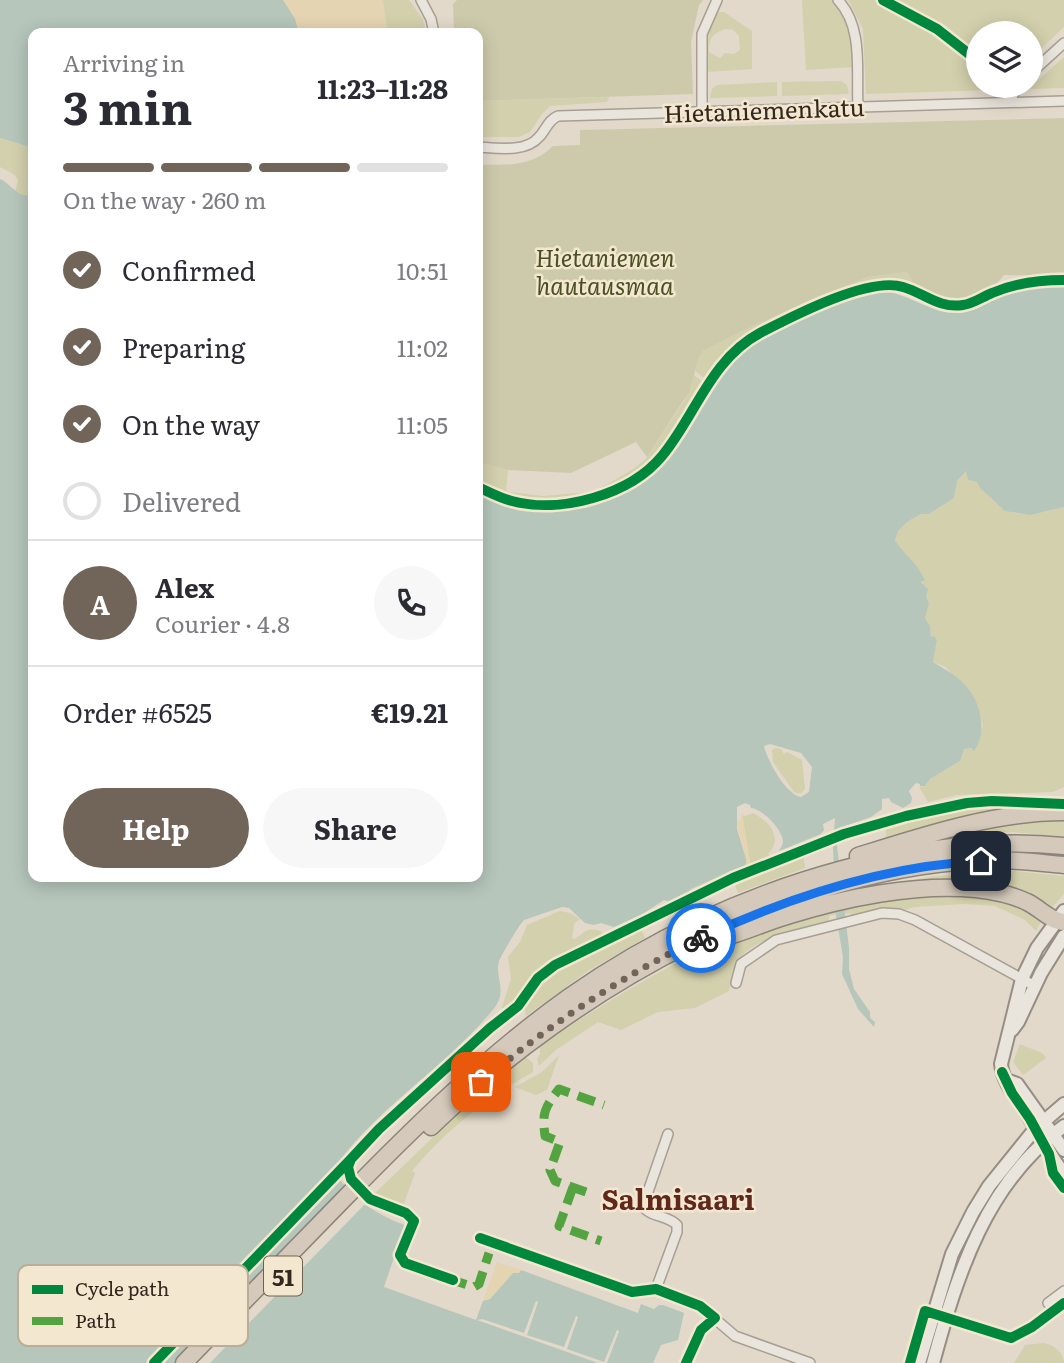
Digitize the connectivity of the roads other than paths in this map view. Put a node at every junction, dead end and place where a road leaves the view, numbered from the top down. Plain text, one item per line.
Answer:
1 (421, 0) edge
2 (717, 0) edge
3 (838, 0) edge
4 (883, 0) edge
5 (433, 28) edge
6 (1064, 43) edge
7 (966, 52) edge
8 (1043, 62) edge
9 (1009, 98) edge
10 (1012, 98) edge
11 (1064, 101) edge
12 (1010, 102) junction
13 (858, 107) junction
14 (702, 111) junction
15 (483, 146) edge
16 (1064, 812) edge
17 (1064, 846) edge
18 (1064, 865) edge
19 (740, 904) junction
20 (1061, 918) edge
21 (1064, 936) edge
22 (685, 946) junction
23 (1022, 979) junction
24 (736, 984) dead end
25 (1035, 986) junction
26 (1009, 1032) junction
27 (1064, 1104) edge
28 (1040, 1124) junction
29 (1059, 1130) edge
30 (668, 1134) dead end
31 (1043, 1143) junction
32 (1064, 1150) edge
33 (1064, 1174) edge
34 (364, 1186) junction
35 (480, 1238) dead end
36 (656, 1289) junction
37 (1064, 1291) edge
38 (248, 1300) edge
39 (1048, 1303) dead end
40 (248, 1310) edge
41 (715, 1318) junction
42 (201, 1346) edge
43 (215, 1346) edge
44 (184, 1363) edge
45 (199, 1363) edge
46 (687, 1363) edge
47 (810, 1363) edge
48 (919, 1363) edge
49 (933, 1363) edge

1 - 5 street
2 - 14 street
3 - 13 street
4 - 7 street
6 - 8 street
9 - 12 street
10 - 12 street
11 - 12 street, Hietaniemenkatu
12 - 13 street, Hietaniemenkatu
13 - 14 street, Hietaniemenkatu
14 - 15 street, Hietaniemenkatu
16 - 19 highway
17 - 19 highway, 51
18 - 22 highway, 51
19 - 34 highway, 51
20 - 22 highway
20 - 23 main road
21 - 25 main road
22 - 34 highway, 51
23 - 24 street
23 - 25 street
23 - 26 main road
25 - 26 main road
26 - 28 main road
27 - 28 main road
28 - 29 main road
28 - 31 main road
28 - 48 main road
29 - 31 main road
29 - 32 main road
30 - 36 street
31 - 33 main road
31 - 49 main road
34 - 38 highway, 51
34 - 40 highway, 51
35 - 36 street
36 - 41 street
37 - 39 street
41 - 46 street
41 - 47 street
42 - 44 highway, 51
43 - 45 highway, 51

